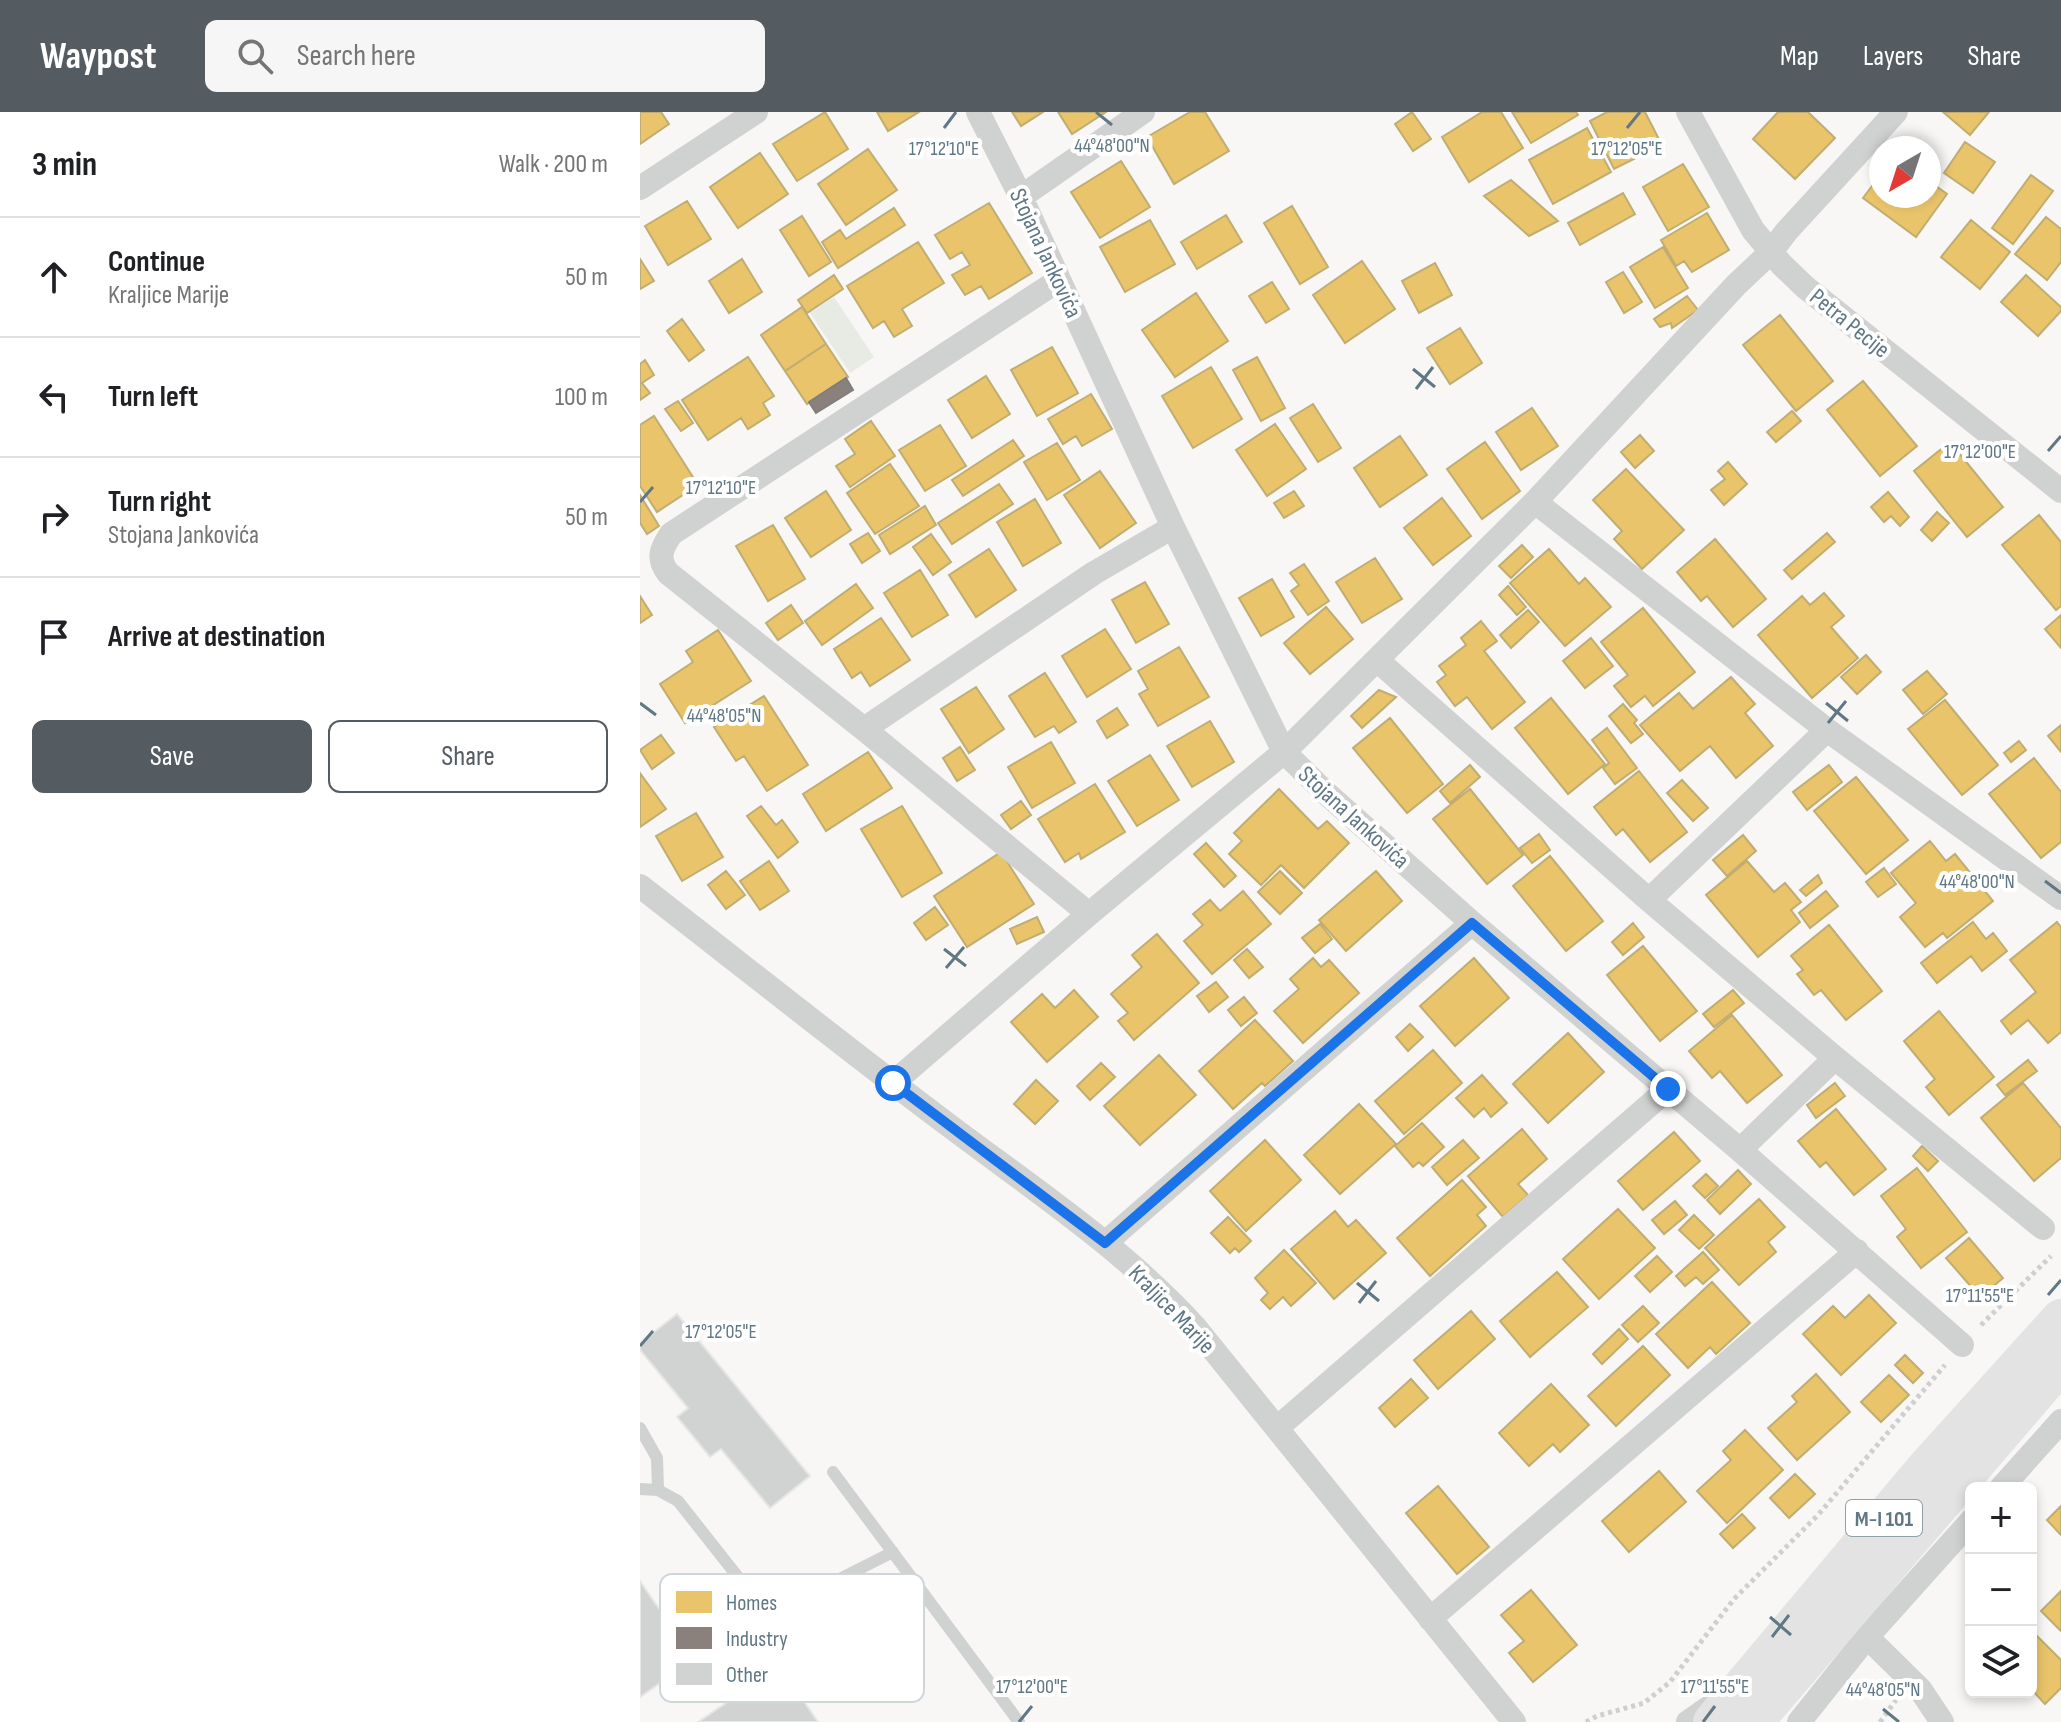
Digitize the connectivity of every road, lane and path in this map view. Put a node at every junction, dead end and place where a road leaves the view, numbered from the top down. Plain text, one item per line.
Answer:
1 (756, 112) edge
2 (978, 112) edge
3 (1143, 112) edge
4 (1688, 112) edge
5 (1896, 112) edge
6 (640, 188) edge
7 (1021, 197) junction
8 (1771, 252) junction
9 (1059, 280) junction
10 (2061, 491) edge
11 (1535, 502) junction
12 (1173, 527) junction
13 (1377, 660) junction
14 (864, 729) junction
15 (1827, 730) junction
16 (1284, 752) junction
17 (640, 886) edge
18 (2061, 898) edge
19 (1649, 900) junction
20 (1089, 914) junction
21 (1472, 923) junction
22 (1835, 1058) junction
23 (893, 1083) junction
24 (1668, 1089) junction
25 (1740, 1150) junction
26 (2043, 1228) dead end
27 (1105, 1243) junction
28 (2061, 1246) edge
29 (1857, 1251) junction
30 (2061, 1319) edge
31 (1962, 1345) junction
32 (2061, 1363) edge
33 (2061, 1421) edge
34 (640, 1428) edge
35 (1277, 1428) junction
36 (833, 1472) dead end
37 (2006, 1482) edge
38 (640, 1489) edge
39 (658, 1490) junction
40 (1965, 1528) edge
41 (893, 1552) junction
42 (736, 1574) edge
43 (849, 1574) edge
44 (909, 1574) edge
45 (924, 1594) edge
46 (1430, 1619) junction
47 (1867, 1637) junction
48 (1748, 1703) edge
49 (1019, 1722) edge
50 (1514, 1722) edge
51 (1586, 1722) edge
52 (1688, 1722) edge
53 (1713, 1722) edge
54 (1799, 1722) edge
55 (1942, 1722) edge

1 - 6 street
2 - 7 street, Stojana Jankovića
3 - 7 street
4 - 8 street, Petra Pecije
5 - 8 street
7 - 9 street, Stojana Jankovića
8 - 10 street, Petra Pecije
8 - 11 street
9 - 12 street, Stojana Jankovića
9 - 14 street
11 - 13 street
11 - 15 street
12 - 14 street
12 - 16 street, Stojana Jankovića
13 - 16 street
13 - 19 street
14 - 20 street
15 - 18 street
15 - 19 street
16 - 20 street
16 - 21 street, Stojana Jankovića
17 - 23 street, Kraljice Marije
19 - 22 street
20 - 23 street
21 - 24 street, Stojana Jankovića
21 - 27 street
22 - 25 street
22 - 26 street
23 - 27 street, Kraljice Marije
24 - 25 street, Stojana Jankovića
24 - 35 street
25 - 29 street, Stojana Jankovića
27 - 35 street, Kraljice Marije
28 - 31 path
29 - 31 street, Stojana Jankovića
29 - 46 street
30 - 48 main road, M-I 101
31 - 51 path
32 - 48 main road, M-I 101
33 - 37 street
34 - 39 lane
35 - 46 street, Kraljice Marije
36 - 41 lane
38 - 39 lane
39 - 42 lane
40 - 47 street
41 - 43 lane
41 - 44 lane
45 - 49 lane
46 - 50 street, Kraljice Marije
47 - 54 street
47 - 55 street
48 - 52 street
48 - 53 main road, M-I 101

